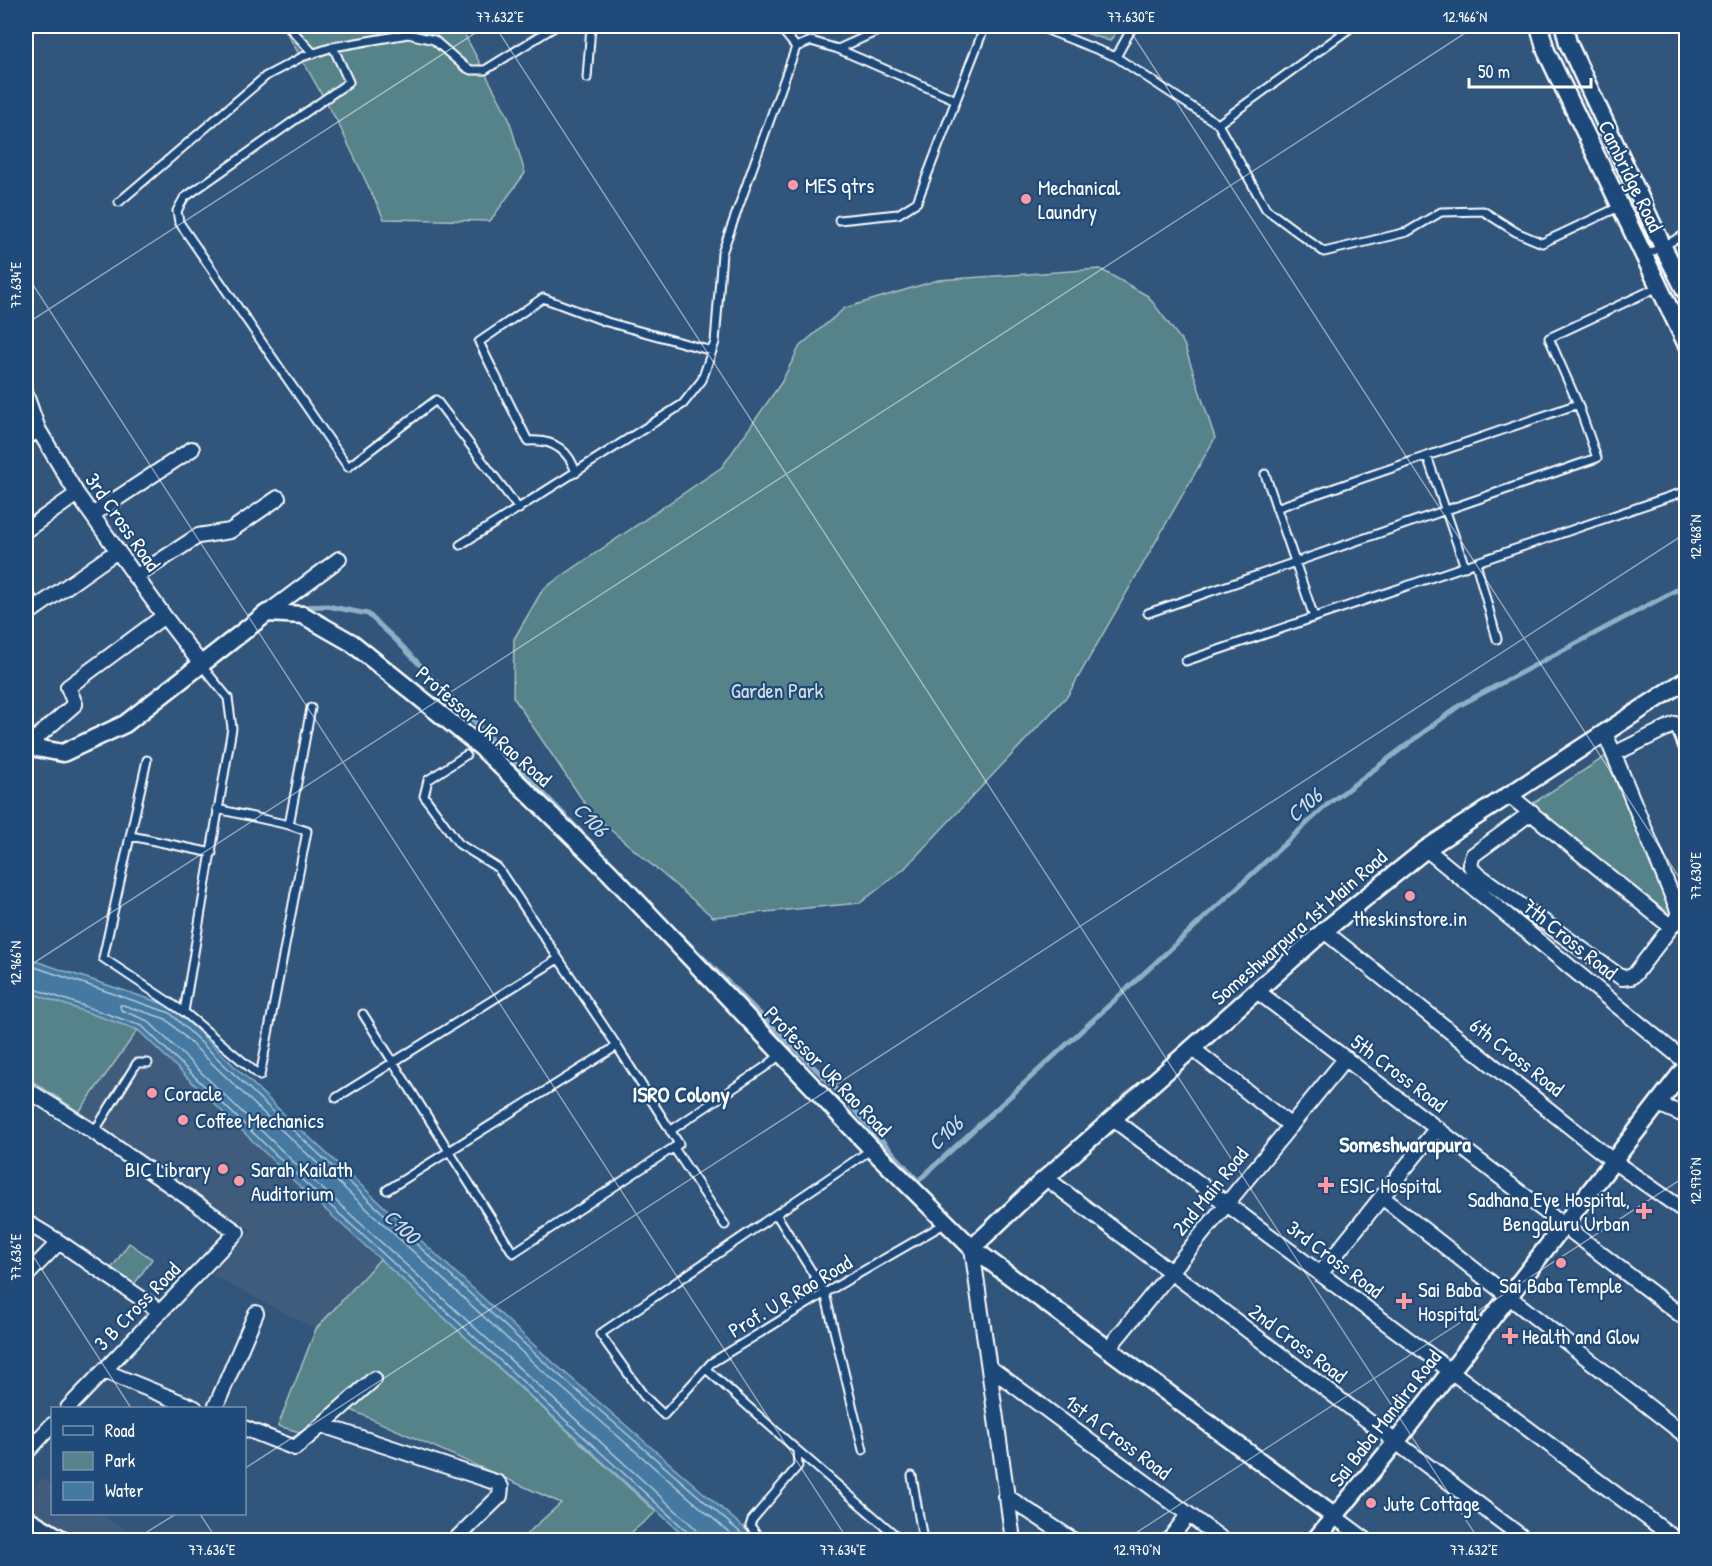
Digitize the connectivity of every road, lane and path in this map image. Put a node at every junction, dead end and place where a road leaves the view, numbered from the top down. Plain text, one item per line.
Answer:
1 (288, 26) edge
2 (556, 26) edge
3 (591, 26) edge
4 (779, 26) edge
5 (889, 26) edge
6 (985, 26) edge
7 (1037, 26) edge
8 (1133, 26) edge
9 (1353, 26) edge
10 (1539, 26) edge
11 (1564, 26) edge
12 (333, 47) junction
13 (796, 47) junction
14 (838, 49) junction
15 (314, 54) junction
16 (1116, 57) junction
17 (587, 78) dead end
18 (956, 100) junction
19 (1218, 124) junction
20 (119, 202) dead end
21 (1621, 206) junction
22 (839, 220) dead end
23 (1686, 234) edge
24 (1664, 247) junction
25 (1644, 256) junction
26 (1659, 286) junction
27 (1686, 292) edge
28 (1686, 343) edge
29 (712, 351) junction
30 (26, 395) edge
31 (1578, 404) junction
32 (38, 429) junction
33 (26, 438) edge
34 (192, 449) dead end
35 (1427, 456) junction
36 (576, 473) junction
37 (1265, 474) dead end
38 (1686, 491) edge
39 (77, 494) junction
40 (278, 498) dead end
41 (1276, 508) junction
42 (519, 509) junction
43 (1445, 510) junction
44 (92, 515) junction
45 (28, 523) edge
46 (460, 545) dead end
47 (117, 551) junction
48 (339, 559) dead end
49 (1295, 562) junction
50 (1476, 563) junction
51 (1465, 567) junction
52 (135, 577) junction
53 (26, 595) edge
54 (30, 612) edge
55 (267, 613) junction
56 (1148, 613) dead end
57 (164, 616) junction
58 (1314, 617) junction
59 (1497, 639) dead end
60 (1186, 661) dead end
61 (201, 664) junction
62 (1686, 680) edge
63 (311, 708) dead end
64 (1605, 733) junction
65 (26, 746) edge
66 (1686, 746) edge
67 (1614, 754) junction
68 (466, 755) dead end
69 (147, 760) dead end
70 (1509, 795) junction
71 (218, 809) junction
72 (1532, 812) junction
73 (289, 825) junction
74 (131, 836) junction
75 (1426, 849) junction
76 (212, 853) junction
77 (1683, 912) edge
78 (1671, 927) junction
79 (1324, 931) junction
80 (558, 958) junction
81 (1257, 991) junction
82 (184, 1012) junction
83 (363, 1014) dead end
84 (617, 1046) junction
85 (1193, 1049) junction
86 (781, 1054) junction
87 (1346, 1058) junction
88 (393, 1062) junction
89 (148, 1063) dead end
90 (1686, 1064) edge
91 (26, 1089) edge
92 (336, 1098) dead end
93 (1658, 1104) junction
94 (1686, 1116) edge
95 (1113, 1119) junction
96 (1291, 1125) junction
97 (1437, 1128) junction
98 (670, 1131) junction
99 (94, 1132) junction
100 (674, 1148) junction
101 (872, 1149) junction
102 (449, 1151) junction
103 (1614, 1161) junction
104 (1046, 1178) junction
105 (387, 1190) dead end
106 (1382, 1197) junction
107 (1226, 1204) junction
108 (1686, 1212) edge
109 (776, 1214) junction
110 (26, 1222) edge
111 (946, 1222) junction
112 (726, 1225) dead end
113 (1564, 1225) junction
114 (59, 1242) junction
115 (972, 1248) junction
116 (1170, 1272) junction
117 (1320, 1274) junction
118 (26, 1276) edge
119 (825, 1293) junction
120 (1509, 1296) junction
121 (161, 1312) junction
122 (256, 1313) dead end
123 (1686, 1319) edge
124 (1107, 1350) junction
125 (989, 1367) junction
126 (706, 1369) junction
127 (104, 1371) junction
128 (1450, 1371) junction
129 (374, 1379) dead end
130 (69, 1407) edge
131 (193, 1407) edge
132 (215, 1407) edge
133 (322, 1425) junction
134 (51, 1426) edge
135 (246, 1429) edge
136 (1686, 1436) edge
137 (1396, 1442) junction
138 (797, 1450) junction
139 (863, 1450) dead end
140 (26, 1453) edge
141 (912, 1476) dead end
142 (1006, 1496) junction
143 (1188, 1515) junction
144 (1335, 1517) junction
145 (26, 1518) edge
146 (26, 1535) edge
147 (35, 1540) edge
148 (63, 1540) edge
149 (455, 1540) edge
150 (762, 1540) edge
151 (901, 1540) edge
152 (923, 1540) edge
153 (1013, 1540) edge
154 (1073, 1540) edge
155 (1169, 1540) edge
156 (1223, 1540) edge
157 (1315, 1540) edge
158 (1366, 1540) edge
159 (1526, 1540) edge
160 (1677, 1540) edge

1 - 15 lane
2 - 12 lane
3 - 17 lane
4 - 13 lane
5 - 14 lane
6 - 18 lane
7 - 16 lane
8 - 16 lane
9 - 19 lane
10 - 21 street, Cambridge Road
11 - 24 street, Cambridge Road
12 - 15 lane
12 - 42 lane
13 - 14 lane
13 - 29 lane
14 - 18 lane
15 - 20 lane
16 - 19 lane
18 - 22 lane
19 - 21 lane
21 - 25 street, Cambridge Road
23 - 24 lane
24 - 25 lane
24 - 27 street, Cambridge Road
25 - 26 street, Cambridge Road
26 - 28 street, Cambridge Road
26 - 31 lane
29 - 36 lane
29 - 36 lane
30 - 32 street, 3rd Cross Road
31 - 35 lane
31 - 43 lane
32 - 33 street
32 - 39 street, 3rd Cross Road
34 - 44 street
35 - 41 lane
35 - 43 lane
36 - 42 lane
37 - 41 lane
38 - 50 lane
39 - 44 street, 3rd Cross Road
39 - 45 street
40 - 52 street
41 - 49 lane
42 - 46 lane
43 - 49 lane
43 - 51 lane
44 - 47 street, 3rd Cross Road
47 - 52 street, 3rd Cross Road
47 - 54 street
48 - 55 street
49 - 56 lane
49 - 58 lane
50 - 51 lane
50 - 59 lane
51 - 58 lane
52 - 57 street, 3rd Cross Road
53 - 54 street
55 - 61 street
55 - 86 street, Professor UR Rao Road
57 - 61 street, 3rd Cross Road
57 - 65 street
58 - 60 lane
61 - 65 street
61 - 71 lane
62 - 64 street, Someshwarpura 1st Main Road
63 - 73 lane
64 - 67 street
64 - 70 street, Someshwarpura 1st Main Road
66 - 67 street
67 - 77 street
68 - 80 lane
69 - 74 lane
70 - 72 street
70 - 75 street, Someshwarpura 1st Main Road
71 - 73 lane
71 - 76 lane
72 - 78 street
72 - 78 street
73 - 82 lane
74 - 76 lane
74 - 82 lane
75 - 79 street, Someshwarpura 1st Main Road
75 - 90 street, 7th Cross Road
76 - 82 lane
77 - 78 street
79 - 81 street, Someshwarpura 1st Main Road
79 - 103 street, 6th Cross Road
80 - 84 lane
80 - 88 lane
81 - 85 street, Someshwarpura 1st Main Road
81 - 87 street, 5th Cross Road
83 - 88 lane
84 - 98 lane
84 - 102 lane
85 - 95 street, Someshwarpura 1st Main Road
85 - 96 street
86 - 98 lane
86 - 101 street, Professor UR Rao Road
87 - 96 street, 2nd Main Road
87 - 97 street, 5th Cross Road
88 - 92 lane
88 - 102 lane
89 - 99 lane
90 - 93 street, Sai Baba Mandira Road
91 - 99 street
93 - 94 street
93 - 103 street, Sai Baba Mandira Road
95 - 104 street, Someshwarpura 1st Main Road
95 - 107 street, 3rd Cross Road
96 - 107 street, 2nd Main Road
97 - 106 street
97 - 113 street, 5th Cross Road
98 - 100 lane
99 - 121 street, 3 B Cross Road
100 - 102 lane
100 - 112 lane
101 - 109 lane
101 - 111 street, Professor UR Rao Road
102 - 105 lane
103 - 108 street, 6th Cross Road
103 - 113 street, Sai Baba Mandira Road
104 - 115 street, Someshwarpura 1st Main Road
104 - 116 street, 2nd Cross Road
106 - 117 street
106 - 120 street
107 - 116 street, 2nd Main Road
107 - 117 street, 3rd Cross Road
109 - 119 lane
109 - 126 lane, Prof. U R Rao Road
110 - 114 street
111 - 115 street, Professor UR Rao Road
111 - 119 lane, Prof. U R Rao Road
113 - 120 street, Sai Baba Mandira Road
113 - 123 street, 5th Cross Road
114 - 118 street
114 - 121 street
115 - 124 street, Professor UR Rao Road
115 - 125 street
116 - 124 street, 2nd Main Road
116 - 137 street, 2nd Cross Road
117 - 128 street, 3rd Cross Road
119 - 126 lane, Prof. U R Rao Road
119 - 139 lane
120 - 128 street, Sai Baba Mandira Road
120 - 136 street
121 - 127 street, 3 B Cross Road
122 - 132 street
124 - 144 street, Professor UR Rao Road
125 - 142 street
125 - 143 street, 1st A Cross Road
126 - 138 lane
127 - 130 street, 3 B Cross Road
127 - 131 street
128 - 137 street, Sai Baba Mandira Road
128 - 160 street, 3rd Cross Road
129 - 133 street
133 - 135 street
133 - 149 street
134 - 140 street
137 - 144 street, Sai Baba Mandira Road
137 - 159 street, 2nd Cross Road
138 - 150 lane
138 - 151 lane
141 - 152 lane
142 - 153 street
142 - 154 street
143 - 155 street
143 - 156 street, 1st A Cross Road
144 - 157 street, Sai Baba Mandira Road
144 - 158 street
145 - 148 street
146 - 147 street

